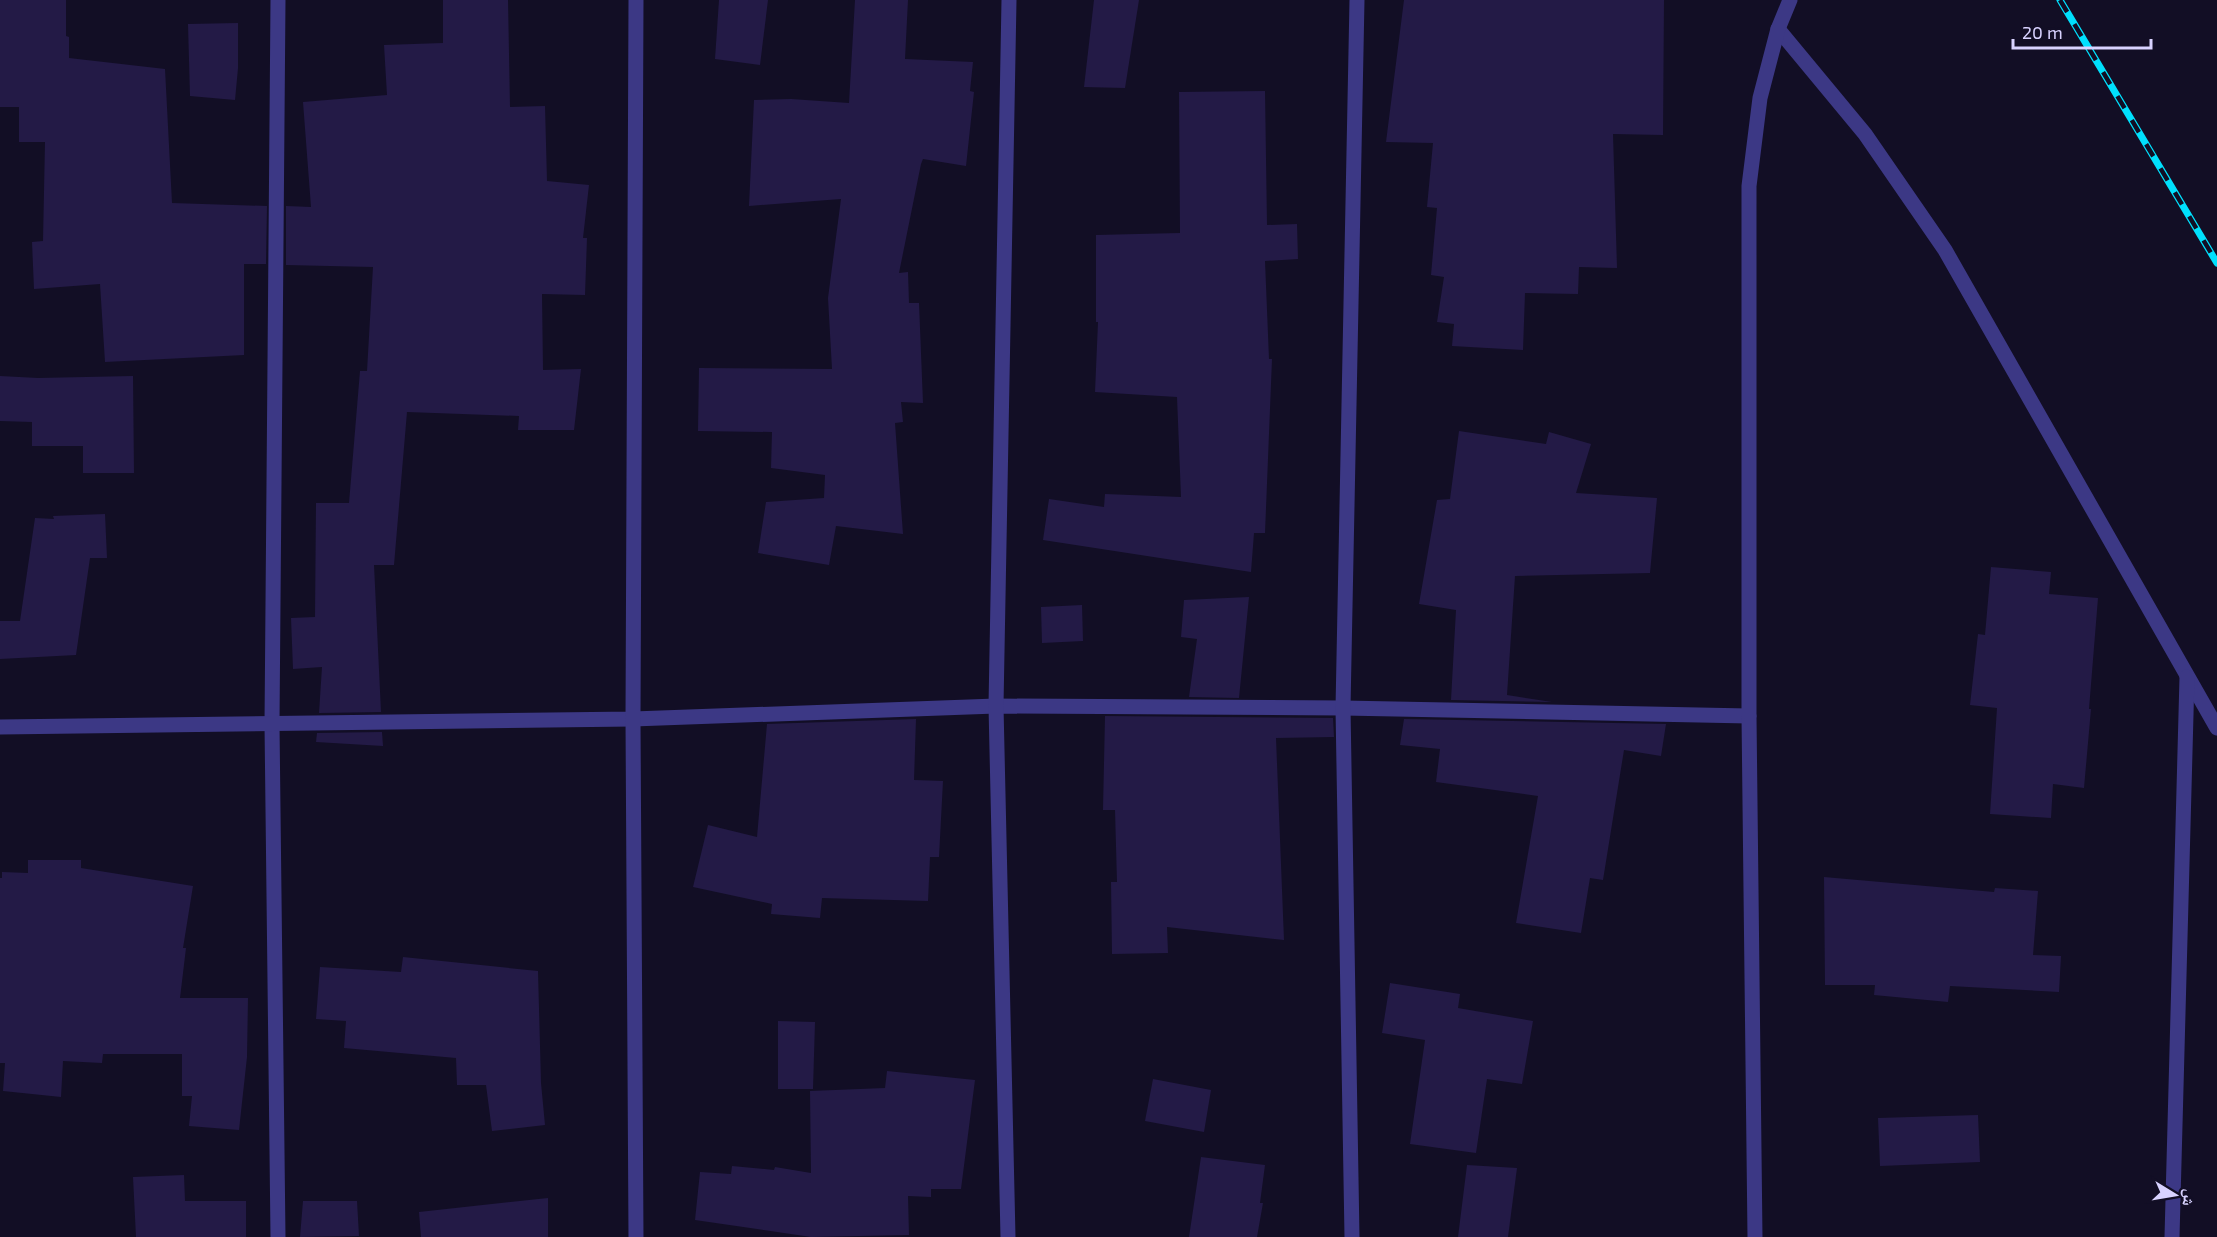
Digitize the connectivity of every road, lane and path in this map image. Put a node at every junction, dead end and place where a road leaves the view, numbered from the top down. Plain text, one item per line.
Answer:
1 (278, 0) edge
2 (636, 0) edge
3 (1009, 0) edge
4 (1357, 0) edge
5 (1790, 0) edge
6 (1778, 29) junction
7 (2187, 677) junction
8 (996, 706) junction
9 (1343, 708) junction
10 (1749, 716) junction
11 (633, 719) junction
12 (272, 724) junction
13 (0, 727) edge
14 (2217, 728) edge
15 (278, 1237) edge
16 (636, 1237) edge
17 (1008, 1237) edge
18 (1352, 1237) edge
19 (1755, 1237) edge
20 (2172, 1237) edge

1 - 12 street
2 - 11 street
3 - 8 street
4 - 9 street
5 - 6 street
6 - 7 street
6 - 10 street
7 - 14 street
7 - 20 street
8 - 9 street
8 - 11 street
8 - 17 street
9 - 10 street
9 - 18 street
10 - 19 street
11 - 12 street
11 - 16 street
12 - 13 street
12 - 15 street

